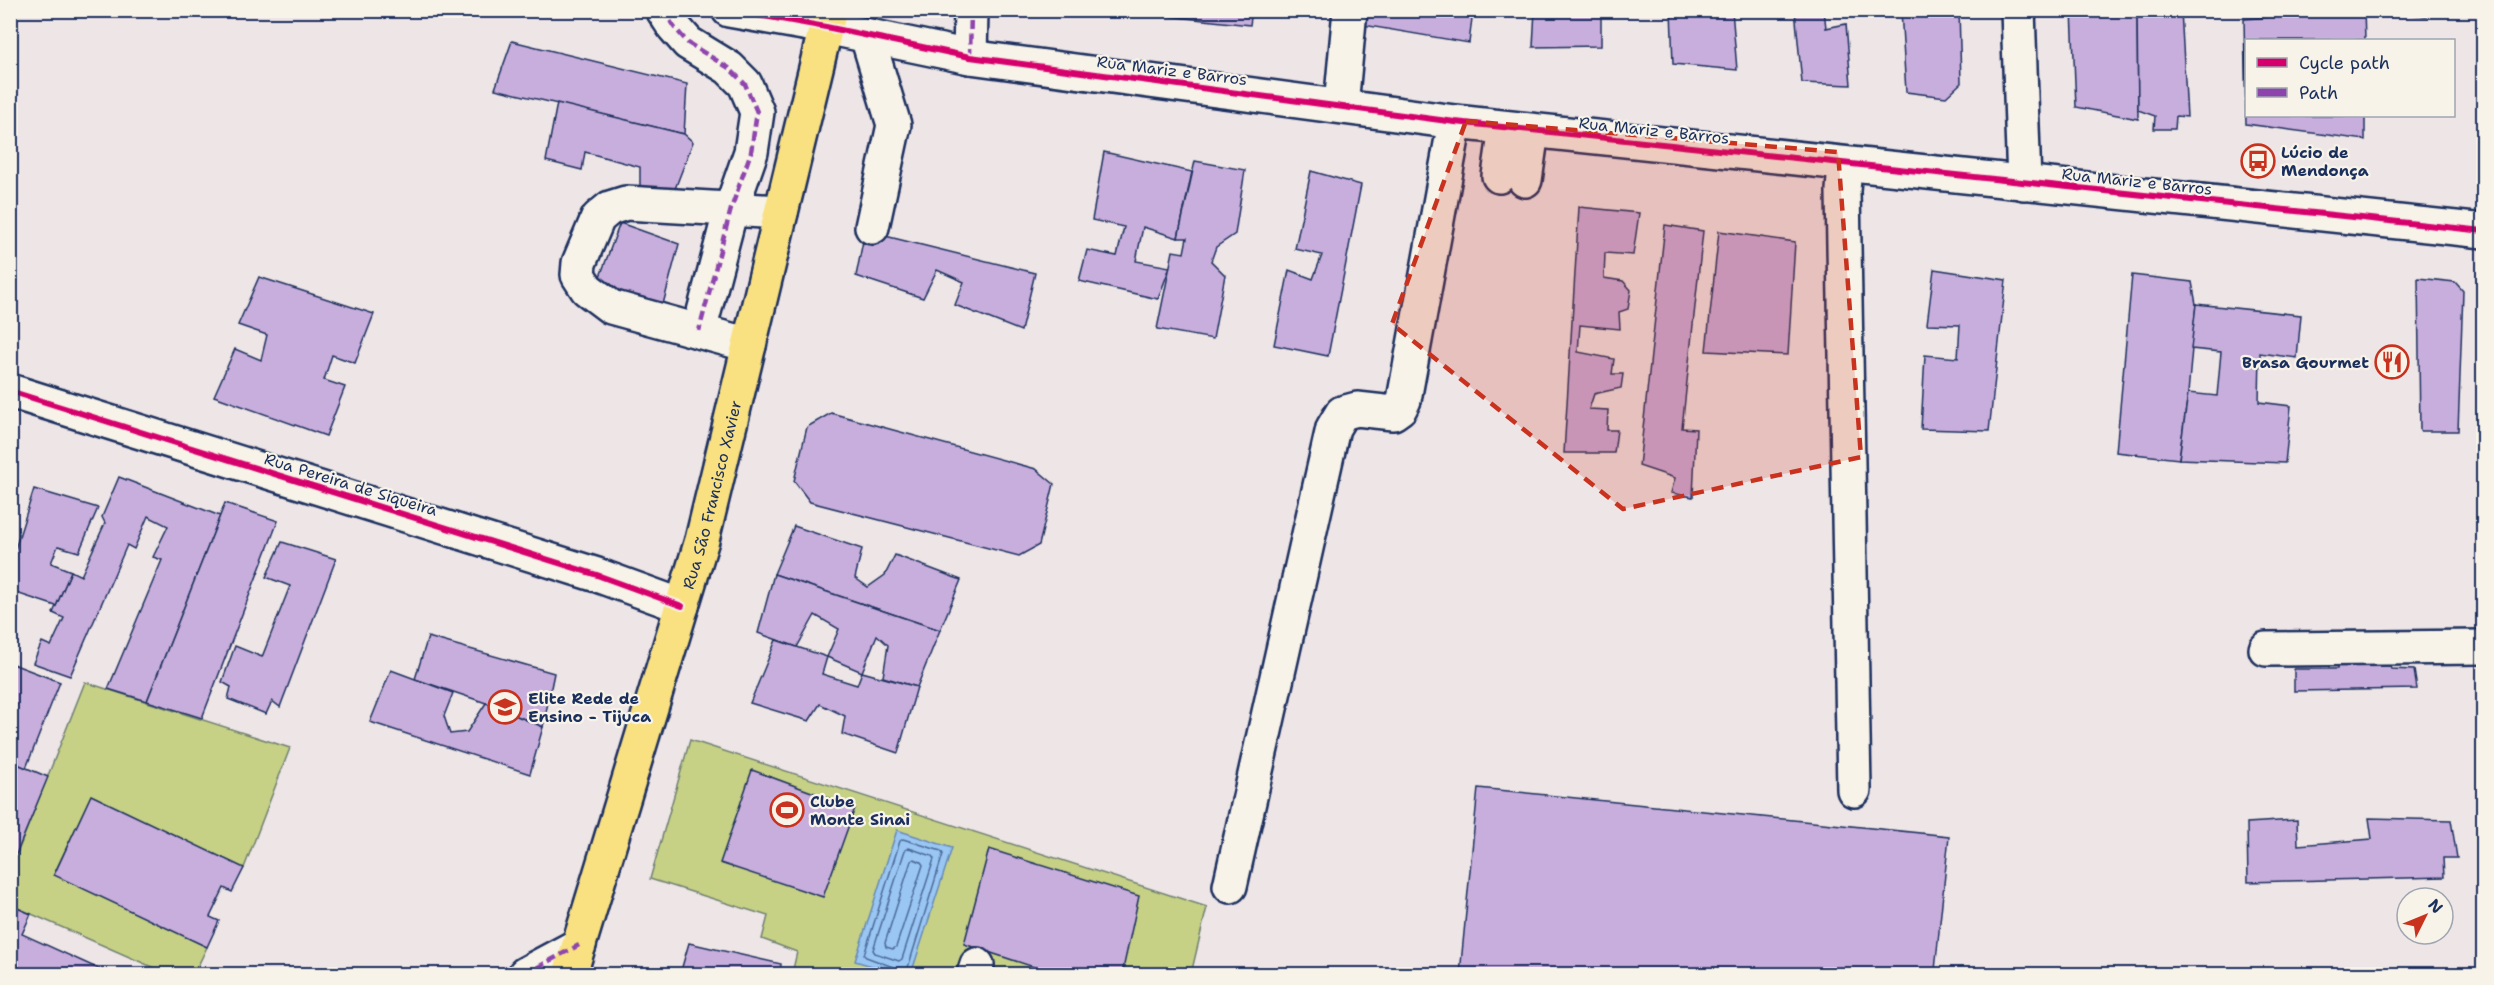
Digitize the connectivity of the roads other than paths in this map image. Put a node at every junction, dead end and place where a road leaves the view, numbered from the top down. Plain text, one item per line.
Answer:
1 (663, 10) edge
2 (729, 10) edge
3 (971, 10) edge
4 (1350, 10) edge
5 (2018, 10) edge
6 (828, 19) edge
7 (867, 36) junction
8 (970, 57) junction
9 (1341, 106) junction
10 (1455, 123) junction
11 (1519, 130) junction
12 (1845, 164) junction
13 (1512, 178) dead end
14 (2024, 183) junction
15 (731, 209) junction
16 (781, 212) junction
17 (872, 227) dead end
18 (2484, 231) edge
19 (699, 331) junction
20 (749, 345) junction
21 (10, 391) edge
22 (682, 606) junction
23 (2484, 647) edge
24 (2266, 649) dead end
25 (1854, 790) dead end
26 (1230, 886) dead end
27 (574, 960) edge
28 (525, 975) edge

1 - 15 street
2 - 6 street, Rua Mariz e Barros
3 - 8 street
4 - 9 street
5 - 14 street
6 - 7 street, Rua Mariz e Barros
6 - 16 main road, Rua São Francisco Xavier
7 - 8 street, Rua Mariz e Barros
7 - 17 street
8 - 9 street, Rua Mariz e Barros
9 - 10 street, Rua Mariz e Barros
10 - 11 street, Rua Mariz e Barros
10 - 26 street
11 - 12 street, Rua Mariz e Barros
11 - 13 street
12 - 14 street, Rua Mariz e Barros
12 - 25 street
14 - 18 street, Rua Mariz e Barros
15 - 16 street
15 - 19 street
15 - 19 street
16 - 20 main road, Rua São Francisco Xavier
19 - 20 street
20 - 22 main road, Rua São Francisco Xavier
21 - 22 street, Rua Pereira de Siqueira
22 - 27 main road, Rua São Francisco Xavier
23 - 24 street
27 - 28 street

